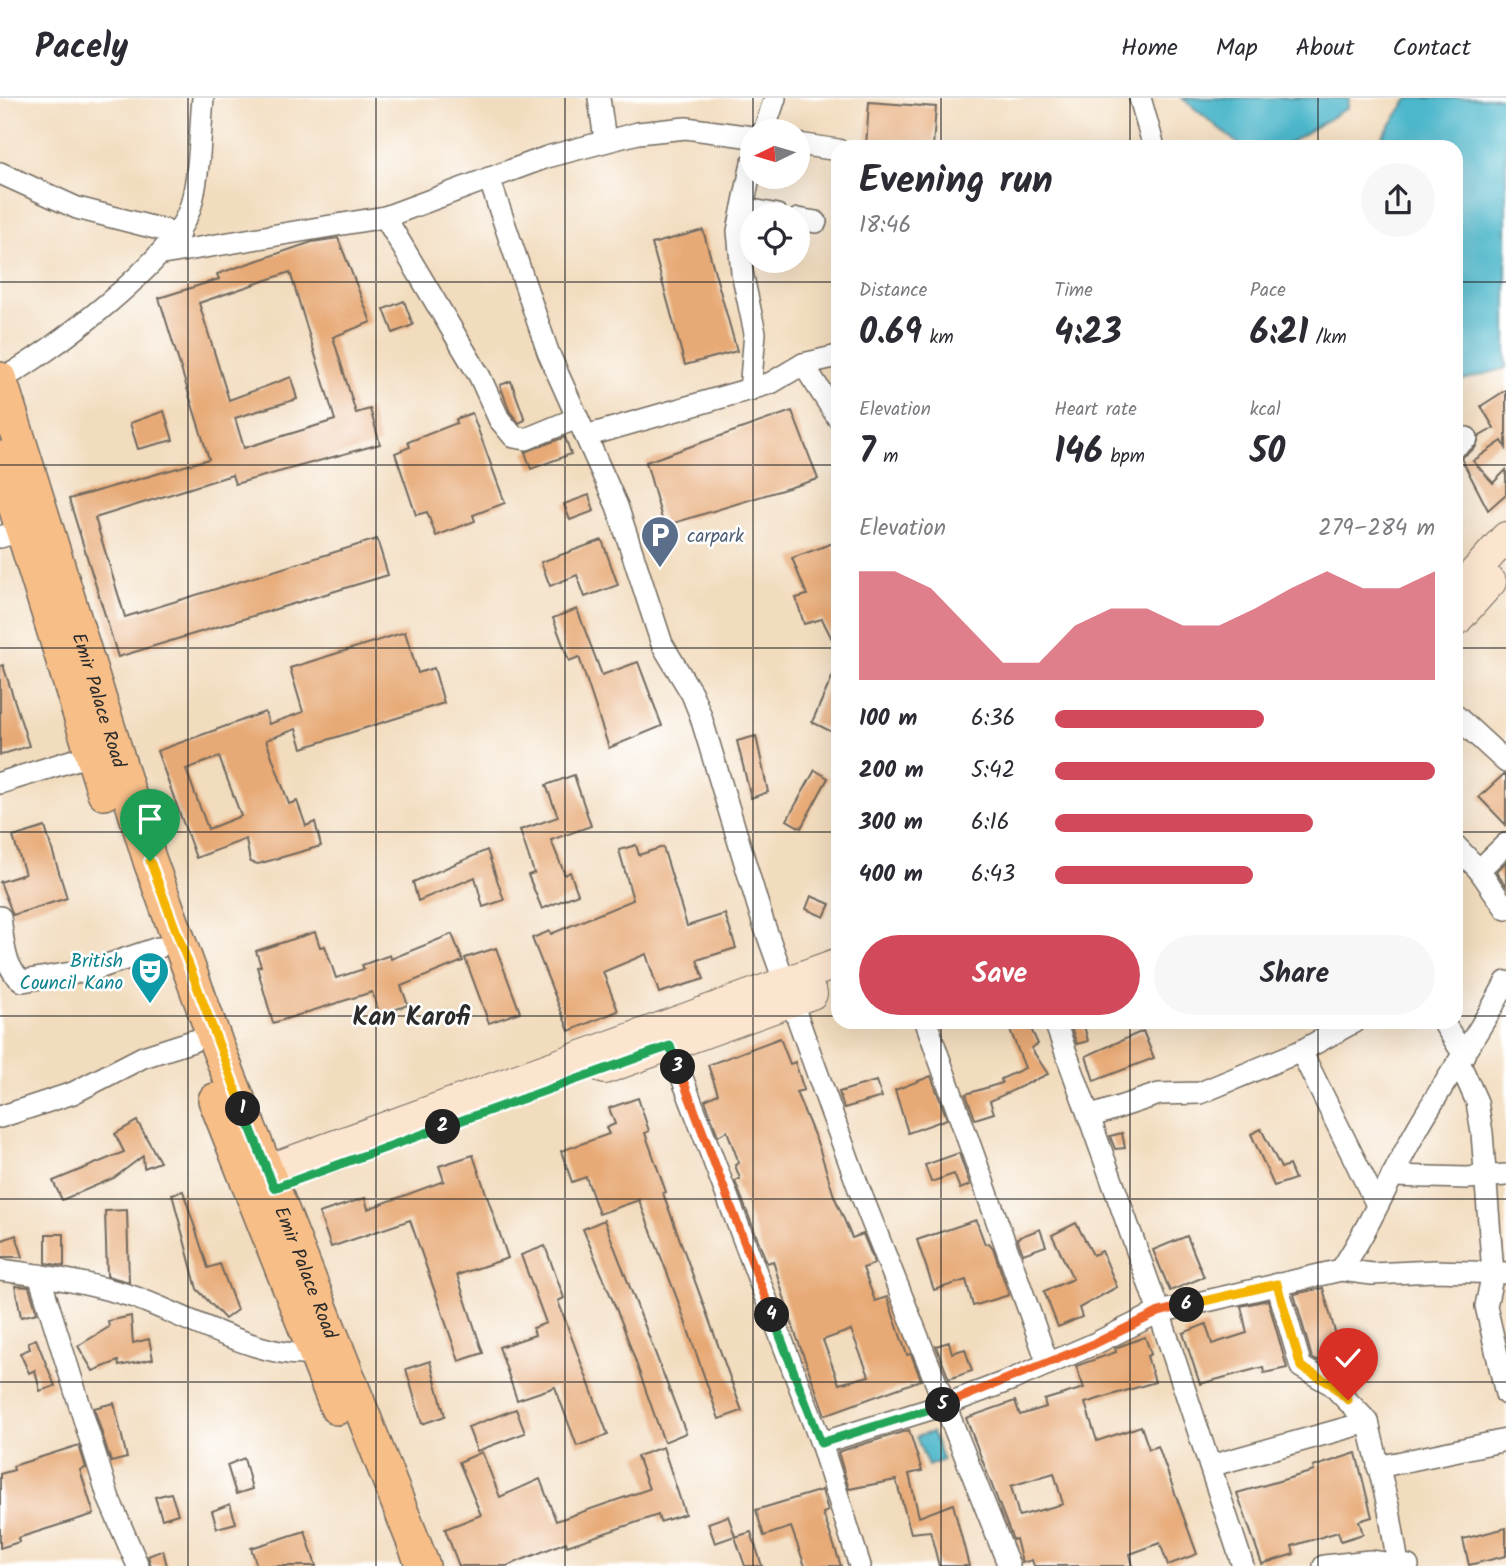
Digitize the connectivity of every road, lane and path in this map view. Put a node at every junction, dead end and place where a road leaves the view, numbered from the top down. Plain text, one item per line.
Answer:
1 (203, 98) edge
2 (599, 98) edge
3 (775, 98) edge
4 (1140, 98) edge
5 (768, 119) edge
6 (740, 135) edge
7 (605, 140) junction
8 (1152, 140) edge
9 (810, 146) edge
10 (831, 149) edge
11 (0, 173) edge
12 (489, 177) junction
13 (385, 217) junction
14 (179, 234) junction
15 (163, 254) junction
16 (744, 273) edge
17 (831, 358) edge
18 (803, 364) junction
19 (0, 379) edge
20 (750, 390) junction
21 (831, 407) edge
22 (581, 427) junction
23 (0, 458) edge
24 (11, 534) edge
25 (1506, 537) edge
26 (1506, 566) edge
27 (1463, 585) edge
28 (1463, 613) edge
29 (1463, 722) edge
30 (90, 755) junction
31 (1506, 762) edge
32 (0, 783) edge
33 (1506, 844) edge
34 (1463, 853) edge
35 (1479, 870) junction
36 (143, 875) junction
37 (1506, 909) edge
38 (0, 917) edge
39 (1, 942) edge
40 (158, 947) junction
41 (831, 967) edge
42 (1506, 982) edge
43 (831, 986) edge
44 (789, 992) junction
45 (928, 1029) edge
46 (1057, 1029) edge
47 (1341, 1029) edge
48 (1447, 1029) edge
49 (192, 1041) junction
50 (670, 1046) junction
51 (1301, 1051) junction
52 (1462, 1059) junction
53 (0, 1117) edge
54 (1089, 1118) junction
55 (1497, 1175) edge
56 (1392, 1176) junction
57 (273, 1184) junction
58 (1377, 1205) junction
59 (0, 1270) edge
60 (1341, 1270) junction
61 (1499, 1273) edge
62 (39, 1275) junction
63 (1277, 1284) junction
64 (1159, 1312) junction
65 (325, 1349) junction
66 (1048, 1364) junction
67 (1506, 1394) edge
68 (944, 1405) junction
69 (1368, 1422) junction
70 (1506, 1440) edge
71 (821, 1443) junction
72 (1210, 1466) junction
73 (1378, 1467) junction
74 (1403, 1565) edge
75 (138, 1566) edge
76 (403, 1566) edge
77 (422, 1566) edge
78 (860, 1566) edge
79 (1009, 1566) edge
80 (1243, 1566) edge
81 (1324, 1566) edge

1 - 14 street
2 - 7 street
3 - 5 street
4 - 8 street
6 - 7 street
7 - 12 street
9 - 10 street
11 - 14 street
12 - 13 street
12 - 22 street
13 - 15 street
13 - 22 street
14 - 15 street
15 - 19 street
16 - 20 street
17 - 18 street
18 - 20 street
18 - 21 street
19 - 36 main road, Emir Palace Road
20 - 22 street
22 - 44 street
23 - 24 main road, Emir Palace Road
24 - 30 main road, Emir Palace Road
25 - 27 street
26 - 28 street
29 - 31 street
30 - 32 street
30 - 36 main road, Emir Palace Road
33 - 35 street
34 - 35 street
35 - 37 street
36 - 40 main road, Emir Palace Road
36 - 57 main road, Emir Palace Road
38 - 39 street
39 - 40 street
40 - 49 main road, Emir Palace Road
41 - 44 street
42 - 52 street
43 - 44 street
44 - 50 street
44 - 57 street
44 - 68 street
45 - 66 street
46 - 54 street
47 - 51 street
48 - 52 street
49 - 53 street
49 - 57 main road, Emir Palace Road
50 - 57 street
50 - 71 street
51 - 54 street
51 - 58 street
52 - 55 street
52 - 56 street
54 - 64 street
55 - 56 street
55 - 61 street
56 - 58 street
57 - 65 main road, Emir Palace Road
58 - 60 street
59 - 62 street
60 - 61 street
60 - 63 street
61 - 67 street
62 - 65 street
62 - 75 street
63 - 64 street
63 - 69 street
64 - 66 street
64 - 72 street
65 - 76 main road, Emir Palace Road
65 - 77 main road, Emir Palace Road
66 - 68 street
68 - 71 street
68 - 79 street
69 - 72 street
69 - 73 street
70 - 73 street
71 - 78 street
72 - 80 street
73 - 74 street
74 - 81 street

